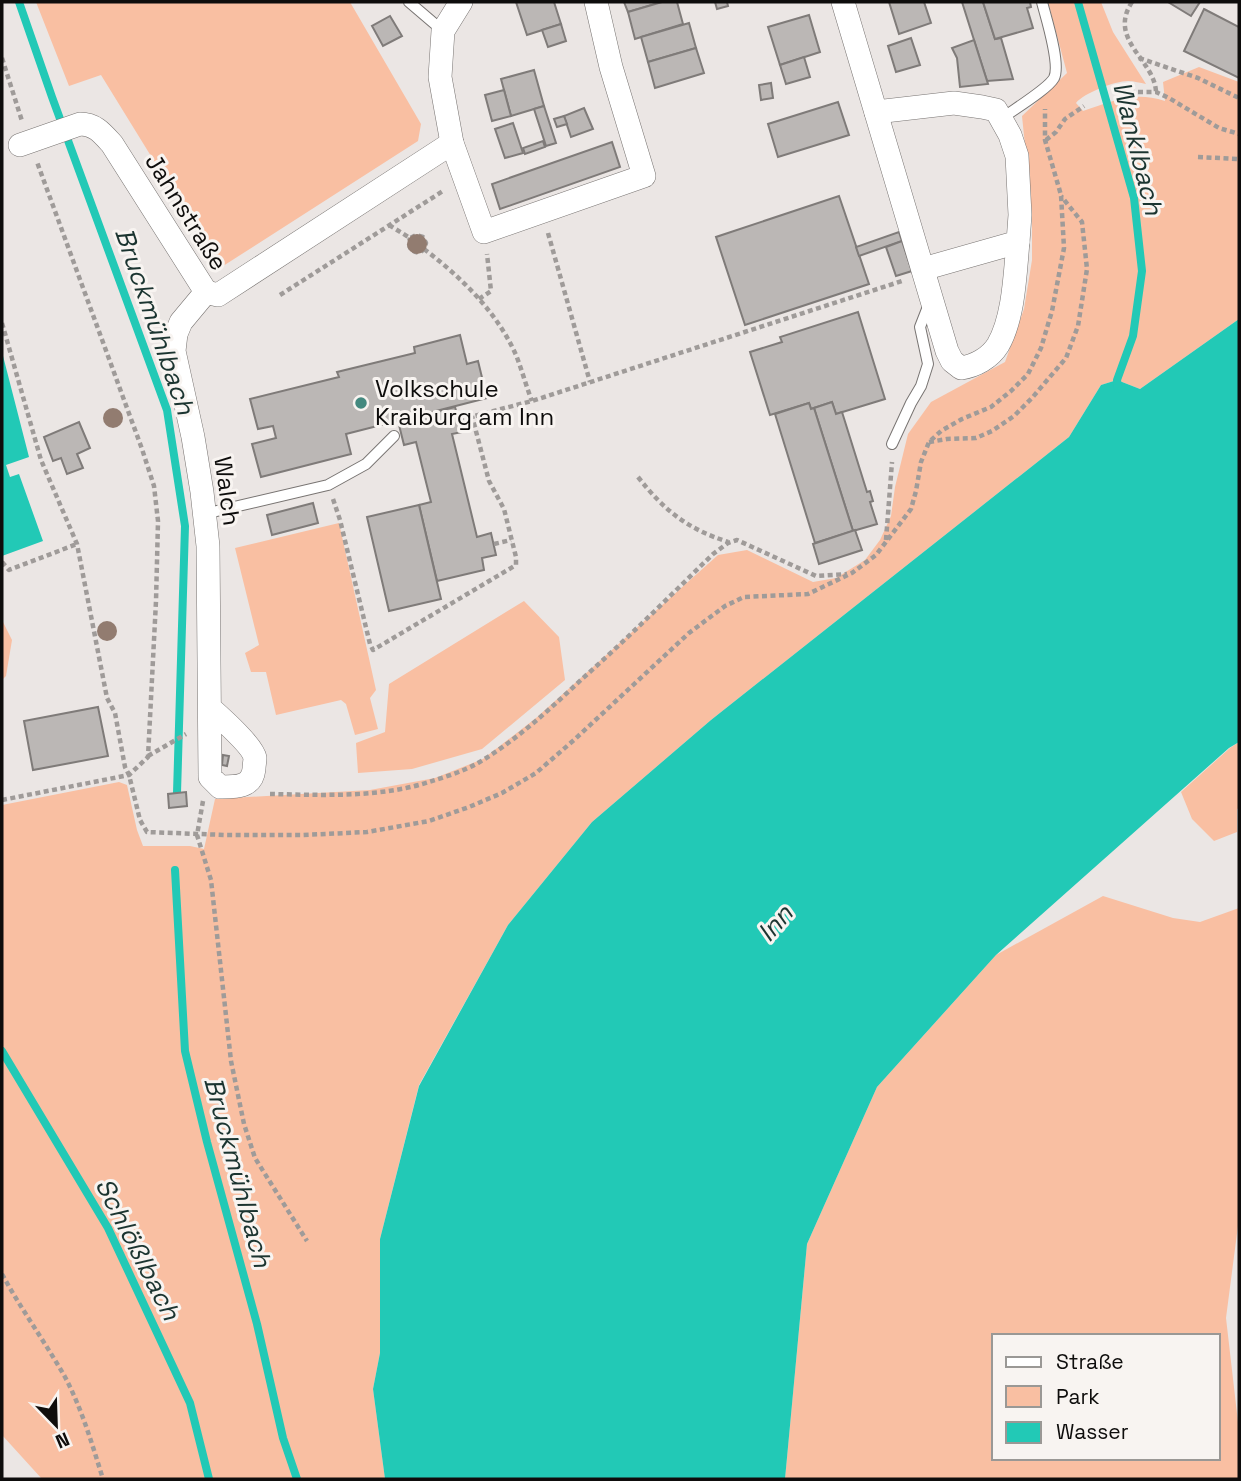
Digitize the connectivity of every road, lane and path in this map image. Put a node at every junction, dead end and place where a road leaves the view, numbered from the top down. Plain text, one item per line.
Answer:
1 (408, 2) edge
2 (461, 2) edge
3 (596, 2) edge
4 (843, 2) edge
5 (1042, 2) edge
6 (1132, 2) edge
7 (443, 31) junction
8 (2, 58) edge
9 (1139, 58) junction
10 (1121, 92) dead end
11 (1156, 92) junction
12 (1239, 98) edge
13 (1084, 106) dead end
14 (876, 112) junction
15 (1001, 119) junction
16 (1239, 134) edge
17 (1045, 141) dead end
18 (28, 142) junction
19 (452, 143) junction
20 (1198, 158) dead end
21 (1239, 159) edge
22 (465, 177) junction
23 (1061, 195) dead end
24 (541, 212) junction
25 (388, 225) junction
26 (484, 232) junction
27 (411, 238) junction
28 (1018, 242) junction
29 (424, 249) junction
30 (924, 271) junction
31 (205, 292) junction
32 (280, 295) dead end
33 (931, 297) junction
34 (479, 299) junction
35 (2, 323) edge
36 (590, 382) junction
37 (532, 401) junction
38 (472, 416) junction
39 (459, 420) dead end
40 (394, 436) dead end
41 (929, 442) dead end
42 (892, 444) joint
43 (638, 477) dead end
44 (328, 485) junction
45 (204, 514) junction
46 (511, 540) junction
47 (729, 543) junction
48 (77, 544) junction
49 (494, 544) dead end
50 (2, 562) edge
51 (852, 573) junction
52 (210, 708) junction
53 (186, 733) dead end
54 (148, 757) junction
55 (129, 775) junction
56 (247, 784) junction
57 (2, 800) edge
58 (197, 835) junction
59 (307, 1241) dead end
60 (2, 1274) edge
61 (103, 1479) edge

1 - 7 lane
2 - 7 street
3 - 24 street
4 - 14 street
5 - 15 lane
6 - 9 path
7 - 19 street
8 - 18 path
9 - 11 path
9 - 12 path
10 - 11 path
11 - 16 path
13 - 17 path
14 - 15 street
14 - 30 street
15 - 28 street
18 - 31 street, Jahnstraße
18 - 54 path
19 - 22 street
19 - 31 street, Jahnstraße
20 - 21 path
22 - 25 path
22 - 26 street
23 - 41 path
24 - 26 street
24 - 36 path
25 - 27 path
25 - 32 path
26 - 34 path
27 - 29 path
27 - 29 path
28 - 30 street
28 - 33 street
29 - 34 path
30 - 33 street
30 - 36 path
31 - 45 street, Walch
33 - 42 lane
34 - 37 path
35 - 48 path
36 - 37 path
37 - 38 path
38 - 39 path
38 - 46 path
40 - 44 lane
42 - 51 path
43 - 47 path
44 - 45 lane
44 - 46 path
45 - 52 street, Walch
46 - 49 path
47 - 51 path
47 - 56 path
48 - 50 path
48 - 55 path
51 - 58 path
52 - 56 street
52 - 56 street, Walch
53 - 54 path
54 - 55 path
55 - 57 path
55 - 58 path
58 - 59 path
60 - 61 path

